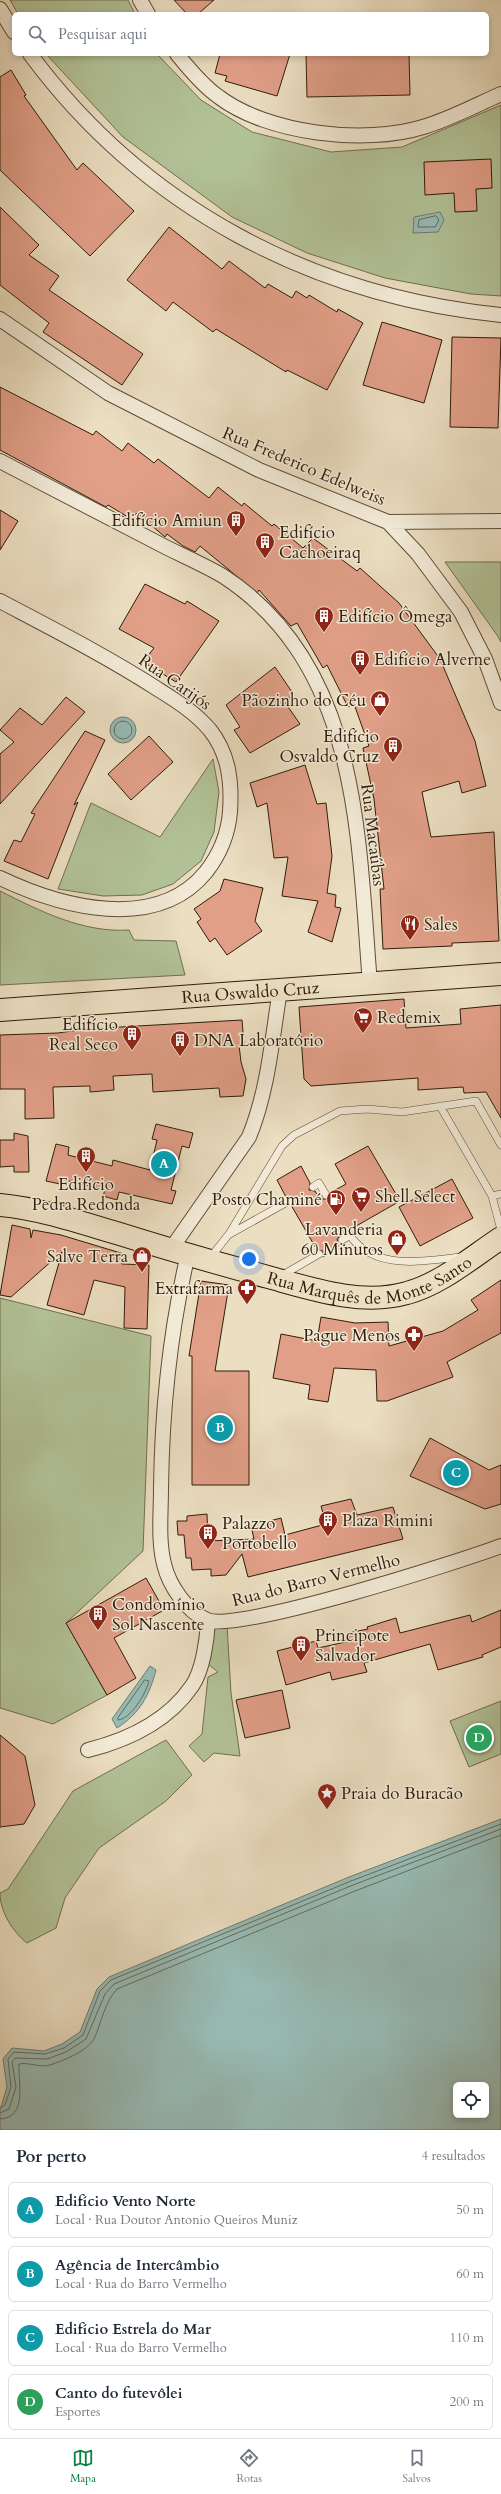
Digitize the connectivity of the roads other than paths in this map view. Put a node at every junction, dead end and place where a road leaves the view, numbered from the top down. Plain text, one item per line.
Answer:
1 (140, 0) edge
2 (0, 9) edge
3 (147, 12) edge
4 (12, 29) edge
5 (32, 56) edge
6 (179, 56) edge
7 (501, 94) edge
8 (501, 314) edge
9 (0, 319) edge
10 (0, 461) edge
11 (501, 521) edge
12 (388, 522) junction
13 (0, 601) edge
14 (501, 703) edge
15 (0, 878) edge
16 (501, 974) edge
17 (370, 984) junction
18 (280, 990) junction
19 (0, 1010) edge
20 (440, 1106) junction
21 (501, 1145) edge
22 (313, 1187) dead end
23 (501, 1194) edge
24 (326, 1195) dead end
25 (492, 1196) junction
26 (289, 1201) dead end
27 (0, 1205) edge
28 (501, 1230) edge
29 (230, 1234) junction
30 (501, 1238) edge
31 (342, 1240) dead end
32 (319, 1254) dead end
33 (189, 1255) junction
34 (473, 1256) junction
35 (276, 1279) junction
36 (501, 1546) edge
37 (208, 1621) junction
38 (88, 1750) dead end

1 - 3 street
2 - 4 street
5 - 8 street
6 - 7 street
9 - 12 street, Rua Frederico Edelweiss
10 - 17 street, Rua Macaúbas
11 - 12 street
12 - 14 street, Rua Frederico Edelweiss
13 - 15 street, Rua Carijós
16 - 17 main road, Rua Oswaldo Cruz
17 - 18 main road, Rua Oswaldo Cruz
18 - 19 main road, Rua Oswaldo Cruz
18 - 33 street
20 - 21 lane
20 - 25 lane
20 - 29 lane
22 - 24 lane
23 - 25 lane
25 - 28 lane
26 - 29 lane
27 - 33 main road, Rua Marquês de Monte Santo
29 - 33 lane
30 - 34 main road, Rua Marquês de Monte Santo
31 - 34 lane
32 - 35 lane
33 - 35 main road, Rua Marquês de Monte Santo
33 - 37 street
34 - 35 main road, Rua Marquês de Monte Santo
36 - 37 street, Rua do Barro Vermelho
37 - 38 street

